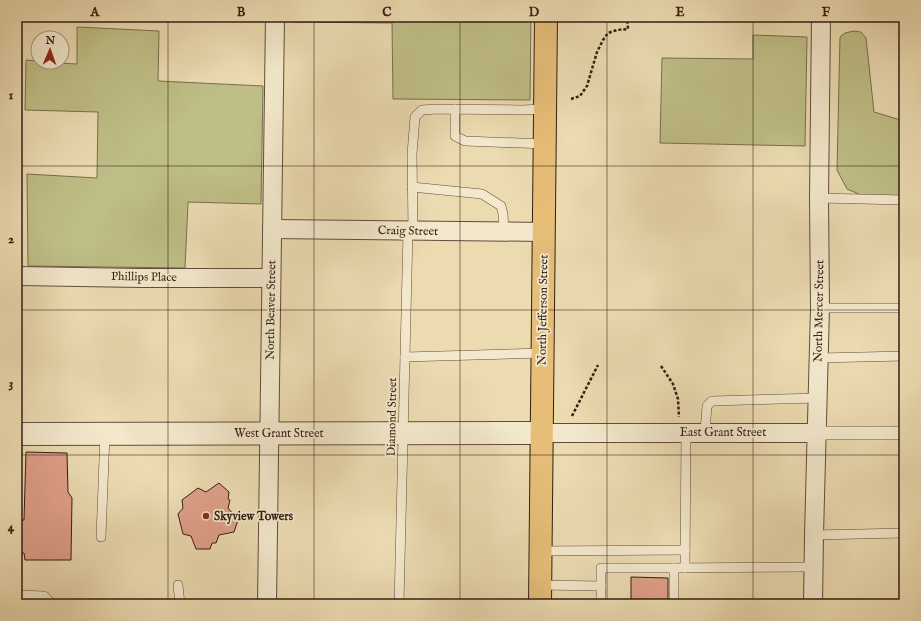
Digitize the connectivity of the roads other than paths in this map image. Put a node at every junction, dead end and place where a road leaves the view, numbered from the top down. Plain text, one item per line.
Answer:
1 (274, 17) edge
2 (546, 17) edge
3 (821, 17) edge
4 (454, 109) junction
5 (545, 109) junction
6 (545, 144) junction
7 (412, 187) junction
8 (819, 198) junction
9 (904, 200) edge
10 (272, 229) junction
11 (410, 231) junction
12 (504, 232) junction
13 (544, 232) junction
14 (17, 276) edge
15 (271, 278) junction
16 (820, 308) junction
17 (904, 308) edge
18 (542, 353) junction
19 (904, 356) edge
20 (405, 358) junction
21 (819, 358) junction
22 (818, 398) junction
23 (682, 425) junction
24 (705, 432) junction
25 (105, 433) junction
26 (269, 433) junction
27 (403, 433) junction
28 (542, 433) junction
29 (817, 433) junction
30 (904, 433) edge
31 (17, 434) edge
32 (904, 533) edge
33 (814, 534) junction
34 (101, 537) dead end
35 (685, 550) junction
36 (540, 551) junction
37 (814, 567) junction
38 (674, 568) junction
39 (685, 568) junction
40 (178, 584) dead end
41 (601, 586) junction
42 (18, 595) edge
43 (540, 595) edge
44 (52, 604) edge
45 (180, 604) edge
46 (267, 604) edge
47 (399, 604) edge
48 (601, 604) edge
49 (674, 604) edge
50 (814, 604) edge

1 - 10 street, North Beaver Street
2 - 5 main road, North Jefferson Street
3 - 8 street, North Mercer Street
4 - 5 lane, Diamond Street
4 - 6 lane
4 - 7 lane, Diamond Street
5 - 6 main road, North Jefferson Street
6 - 13 main road, North Jefferson Street
7 - 11 lane, Diamond Street
7 - 12 lane
8 - 9 lane
8 - 16 street, North Mercer Street
10 - 11 street, Craig Street
10 - 15 street, North Beaver Street
11 - 12 street, Craig Street
11 - 20 lane, Diamond Street
12 - 13 street, Craig Street
13 - 18 main road, North Jefferson Street
14 - 15 street, Phillips Place
15 - 26 street, North Beaver Street
16 - 17 lane
16 - 21 street, North Mercer Street
18 - 20 lane
18 - 28 main road, North Jefferson Street
19 - 21 lane
20 - 27 lane, Diamond Street
21 - 22 street, North Mercer Street
22 - 24 lane
22 - 29 street, North Mercer Street
23 - 24 street, East Grant Street
23 - 28 street, East Grant Street
23 - 35 lane
24 - 29 street, East Grant Street
25 - 26 street, West Grant Street
25 - 31 street, West Grant Street
25 - 34 lane
26 - 27 street, West Grant Street
26 - 46 street, North Beaver Street
27 - 28 street, West Grant Street
27 - 47 lane, Diamond Street
28 - 36 main road, North Jefferson Street
29 - 30 street, East Grant Street
29 - 33 street, North Mercer Street
32 - 33 lane
33 - 37 street, North Mercer Street
35 - 36 lane
35 - 39 lane
36 - 43 main road, North Jefferson Street
37 - 39 lane
37 - 50 street, North Mercer Street
38 - 39 lane
38 - 41 lane
38 - 49 lane
40 - 45 lane
41 - 43 lane
41 - 48 lane
42 - 44 lane

